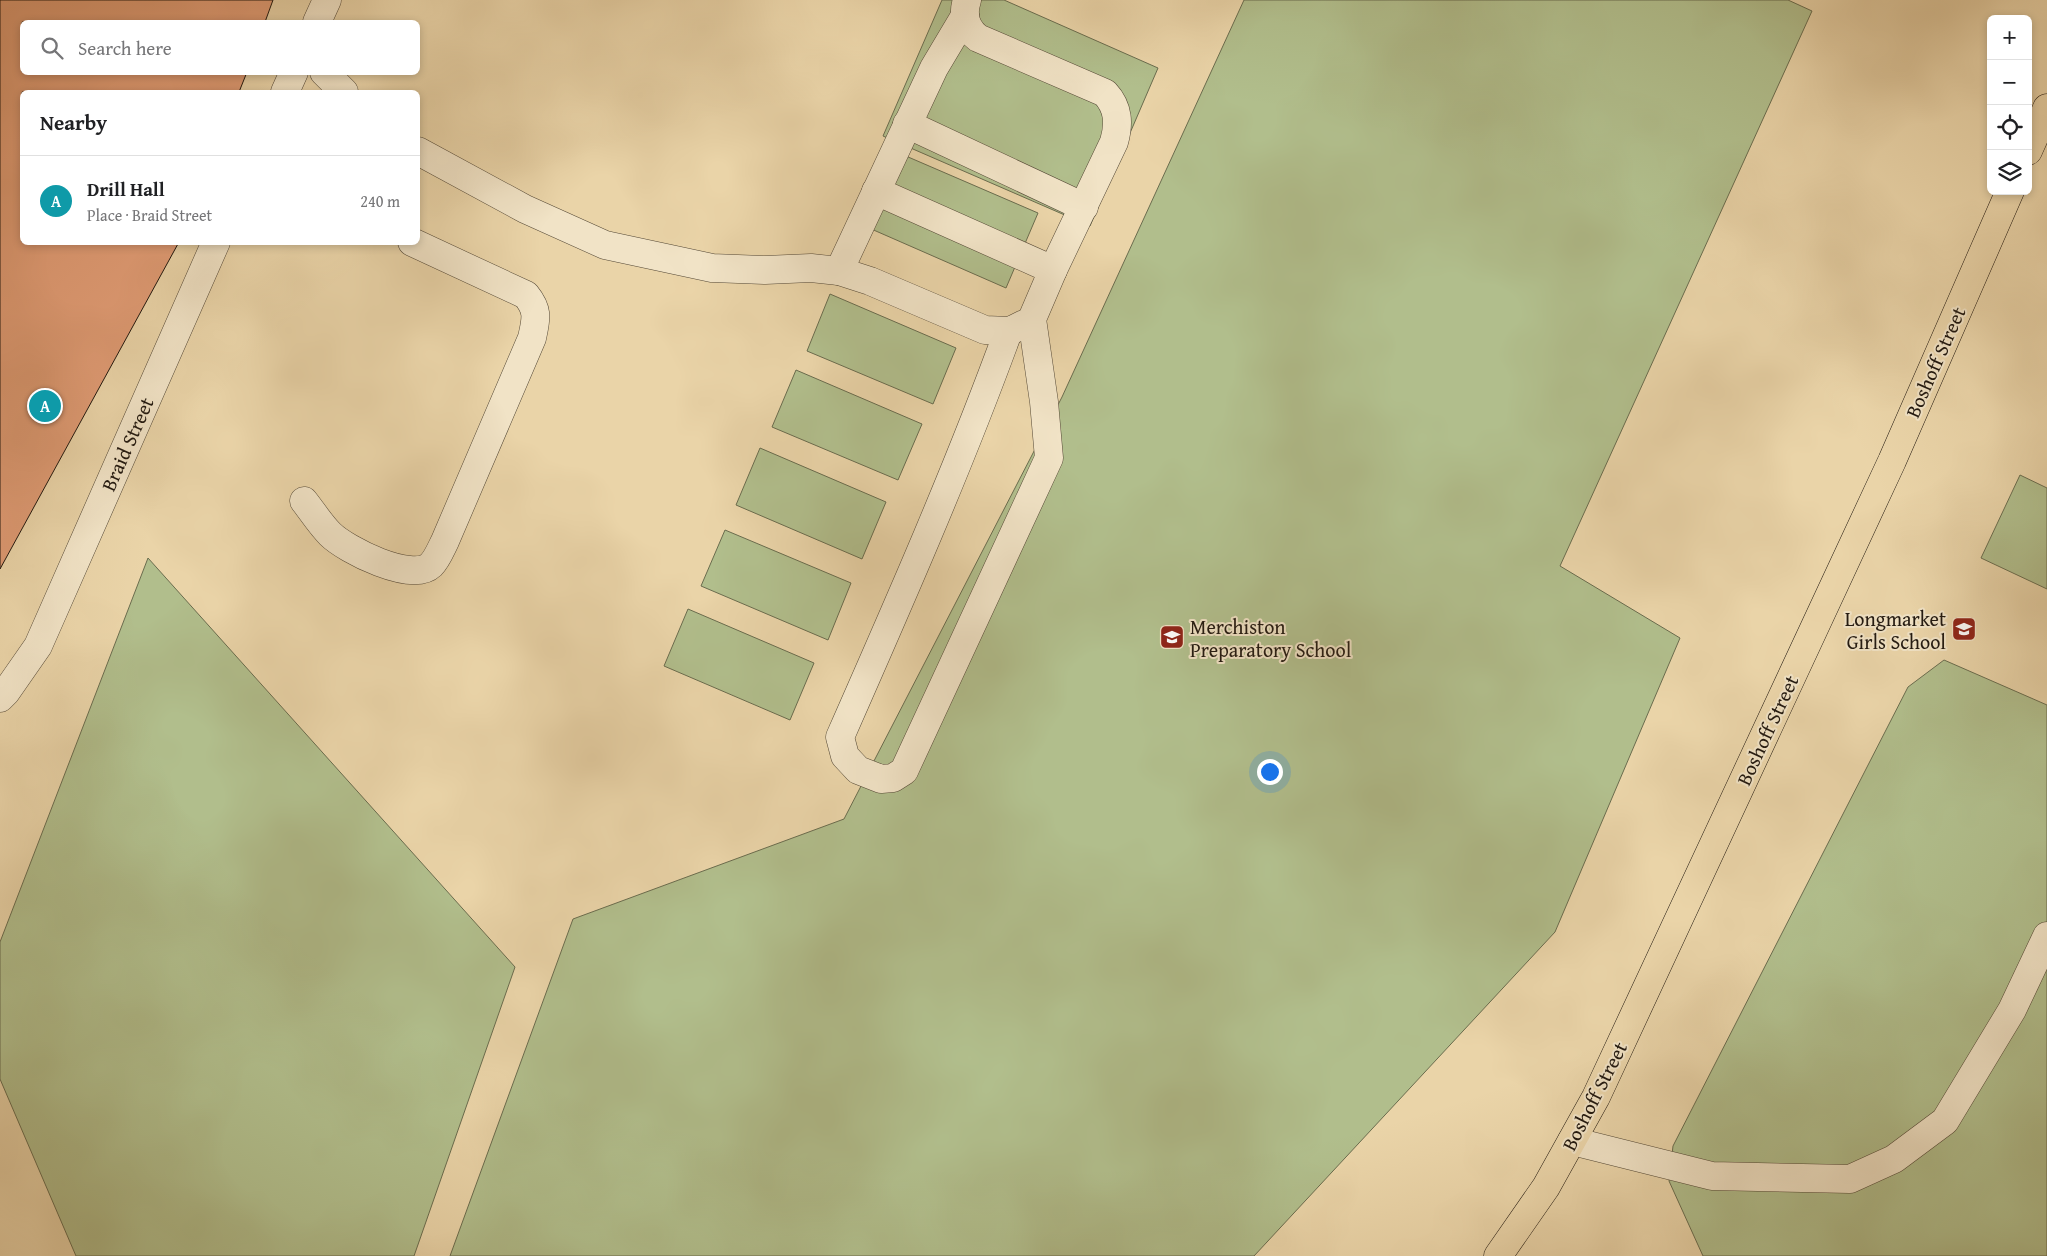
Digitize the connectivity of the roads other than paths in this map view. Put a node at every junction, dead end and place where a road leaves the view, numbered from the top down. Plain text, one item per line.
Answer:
1 (327, 0) edge
2 (966, 8) edge
3 (318, 20) edge
4 (293, 75) edge
5 (327, 75) edge
6 (286, 90) edge
7 (342, 90) edge
8 (2047, 108) edge
9 (907, 124) junction
10 (2028, 150) edge
11 (420, 152) edge
12 (876, 191) junction
13 (2008, 195) edge
14 (1084, 207) junction
15 (215, 245) edge
16 (418, 245) edge
17 (1053, 270) junction
18 (839, 271) junction
19 (1020, 325) junction
20 (304, 501) dead end
21 (0, 698) edge
22 (2047, 936) edge
23 (1572, 1141) junction
24 (1498, 1256) edge

1 - 3 street
2 - 9 street
2 - 14 street
4 - 6 street
5 - 7 street
8 - 10 main road
9 - 12 street
9 - 14 street
11 - 18 street
12 - 17 street
12 - 18 street
13 - 23 main road, Boshoff Street
14 - 17 street
15 - 21 street, Braid Street
16 - 20 street
17 - 19 street
18 - 19 street
19 - 19 street
22 - 23 street
23 - 24 main road, Boshoff Street

